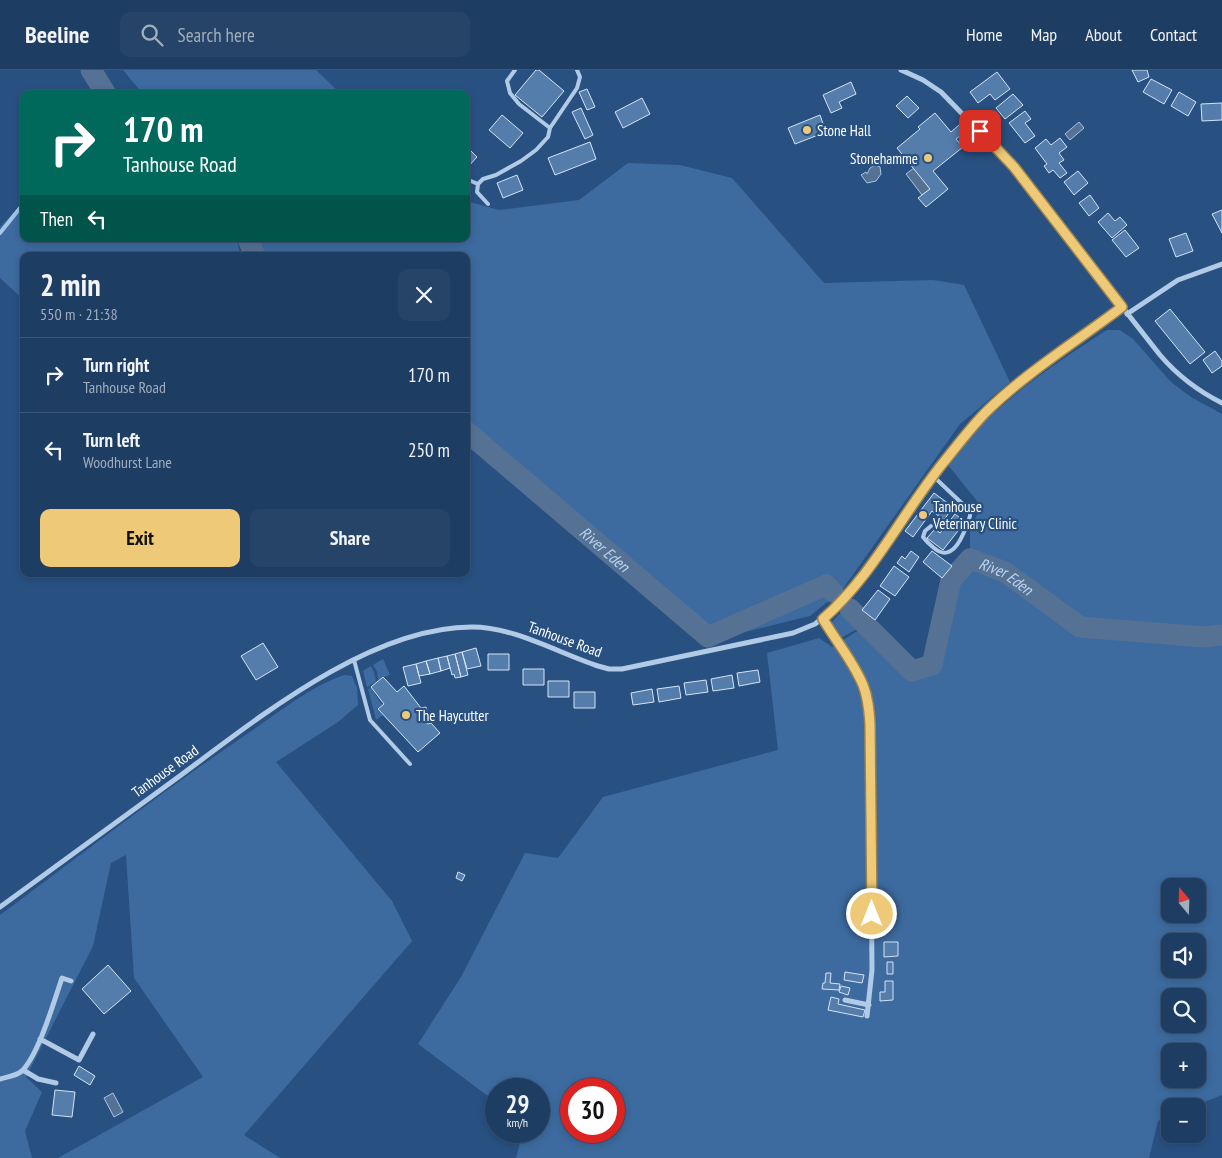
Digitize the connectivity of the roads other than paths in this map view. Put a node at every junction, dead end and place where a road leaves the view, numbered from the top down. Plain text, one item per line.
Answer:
1 (515, 70) edge
2 (577, 70) edge
3 (901, 70) edge
4 (550, 128) junction
5 (470, 181) edge
6 (478, 184) junction
7 (488, 204) dead end
8 (1222, 264) edge
9 (1122, 307) junction
10 (1127, 314) junction
11 (1222, 403) edge
12 (933, 476) junction
13 (931, 526) dead end
14 (823, 619) junction
15 (354, 660) junction
16 (410, 764) dead end
17 (0, 908) edge
18 (71, 981) dead end
19 (845, 1000) dead end
20 (869, 1005) junction
21 (867, 1016) dead end
22 (93, 1034) dead end
23 (40, 1039) junction
24 (23, 1070) junction
25 (0, 1079) edge
26 (56, 1083) dead end

1 - 4 lane
2 - 4 lane
3 - 9 street
4 - 6 lane
5 - 6 lane
6 - 7 lane
8 - 10 street
9 - 10 street
9 - 12 street, Tanhouse Road
10 - 11 street
12 - 13 lane
12 - 14 street, Tanhouse Road
14 - 15 street, Tanhouse Road
14 - 20 street
15 - 16 lane
15 - 17 street, Tanhouse Road
18 - 23 street
19 - 20 street
20 - 21 street
22 - 23 street
23 - 24 street
24 - 25 street
24 - 26 street

